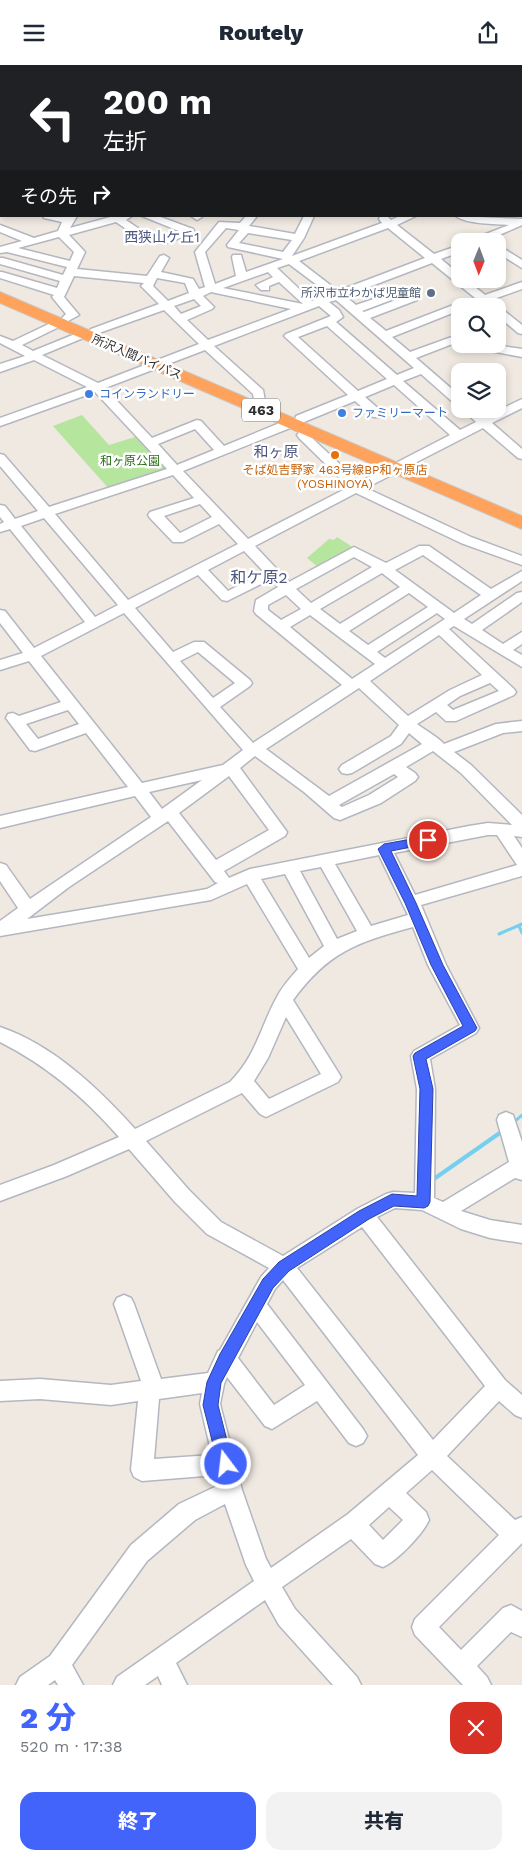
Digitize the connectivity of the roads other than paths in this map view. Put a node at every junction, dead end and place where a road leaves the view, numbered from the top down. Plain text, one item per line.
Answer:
1 (149, 217) edge
2 (226, 217) edge
3 (309, 217) edge
4 (381, 217) edge
5 (408, 217) edge
6 (467, 217) edge
7 (70, 218) edge
8 (123, 218) edge
9 (521, 218) edge
10 (250, 219) edge
11 (390, 224) junction
12 (0, 228) edge
13 (500, 233) edge
14 (62, 234) junction
15 (299, 238) junction
16 (35, 242) junction
17 (451, 251) edge
18 (7, 252) edge
19 (506, 254) edge
20 (236, 257) dead end
21 (289, 257) junction
22 (432, 258) junction
23 (164, 259) dead end
24 (522, 265) edge
25 (270, 267) junction
26 (70, 272) junction
27 (153, 277) junction
28 (242, 278) junction
29 (281, 278) junction
30 (320, 281) junction
31 (1, 283) edge
32 (522, 285) edge
33 (265, 288) dead end
34 (211, 289) junction
35 (294, 290) junction
36 (60, 293) junction
37 (196, 295) junction
38 (336, 295) junction
39 (0, 297) edge
40 (481, 298) edge
41 (492, 298) edge
42 (167, 305) junction
43 (311, 305) junction
44 (451, 310) edge
45 (522, 312) edge
46 (506, 316) edge
47 (179, 319) junction
48 (506, 320) edge
49 (64, 321) junction
50 (329, 322) junction
51 (522, 331) edge
52 (90, 332) junction
53 (384, 336) junction
54 (451, 340) edge
55 (6, 344) edge
56 (206, 345) junction
57 (506, 350) edge
58 (522, 353) edge
59 (34, 355) junction
60 (408, 357) junction
61 (161, 362) junction
62 (0, 368) edge
63 (422, 369) junction
64 (395, 380) junction
65 (97, 387) junction
66 (451, 394) edge
67 (356, 396) junction
68 (259, 401) junction
69 (522, 403) edge
70 (377, 414) dead end
71 (479, 418) edge
72 (0, 422) edge
73 (484, 422) junction
74 (299, 424) junction
75 (458, 435) junction
76 (150, 443) junction
77 (222, 451) junction
78 (522, 455) edge
79 (0, 458) edge
80 (400, 466) junction
81 (176, 470) junction
82 (356, 487) junction
83 (203, 499) junction
84 (0, 509) edge
85 (47, 513) junction
86 (522, 514) edge
87 (221, 518) junction
88 (522, 523) edge
89 (6, 526) edge
90 (246, 545) junction
91 (522, 561) edge
92 (383, 568) junction
93 (199, 569) junction
94 (272, 573) junction
95 (522, 575) edge
96 (410, 587) junction
97 (287, 589) junction
98 (490, 595) junction
99 (522, 596) edge
100 (127, 606) junction
101 (438, 607) junction
102 (312, 610) junction
103 (0, 614) edge
104 (454, 619) junction
105 (94, 624) junction
106 (280, 627) junction
107 (440, 628) junction
108 (473, 630) junction
109 (339, 631) junction
110 (522, 637) edge
111 (504, 650) junction
112 (367, 652) junction
113 (32, 655) junction
114 (172, 659) junction
115 (522, 662) edge
116 (384, 664) junction
117 (0, 665) edge
118 (492, 676) junction
119 (356, 683) junction
120 (71, 704) junction
121 (437, 705) junction
122 (211, 706) junction
123 (407, 724) junction
124 (89, 726) junction
125 (522, 726) edge
126 (439, 747) junction
127 (254, 750) junction
128 (230, 768) junction
129 (346, 769) dead end
130 (140, 790) junction
131 (165, 815) junction
132 (0, 822) edge
133 (522, 825) edge
134 (502, 831) junction
135 (522, 831) edge
136 (384, 849) junction
137 (325, 861) junction
138 (522, 862) edge
139 (290, 868) junction
140 (0, 869) edge
141 (214, 869) junction
142 (250, 875) junction
143 (228, 885) junction
144 (411, 903) junction
145 (28, 909) junction
146 (418, 919) junction
147 (0, 930) edge
148 (367, 934) junction
149 (333, 946) junction
150 (306, 968) junction
151 (284, 1000) junction
152 (0, 1034) edge
153 (243, 1081) junction
154 (506, 1120) dead end
155 (134, 1140) junction
156 (521, 1169) edge
157 (0, 1193) edge
158 (424, 1202) junction
159 (443, 1212) junction
160 (364, 1215) junction
161 (522, 1234) edge
162 (284, 1266) junction
163 (124, 1305) dead end
164 (256, 1305) junction
165 (225, 1358) junction
166 (214, 1382) junction
167 (498, 1387) junction
168 (319, 1388) junction
169 (151, 1389) junction
170 (0, 1391) edge
171 (522, 1408) edge
172 (356, 1436) dead end
173 (432, 1456) junction
174 (226, 1464) junction
175 (231, 1490) junction
176 (389, 1493) junction
177 (352, 1525) junction
178 (518, 1531) edge
179 (266, 1584) junction
180 (522, 1626) edge
181 (162, 1659) junction
182 (58, 1664) junction
183 (460, 1666) junction
184 (28, 1685) edge
185 (71, 1685) edge
186 (125, 1685) edge
187 (175, 1685) edge
188 (349, 1685) edge
189 (479, 1685) edge

1 - 8 street
2 - 10 street
3 - 15 street
4 - 11 street
5 - 11 street
6 - 9 street
7 - 14 street
8 - 14 street
9 - 13 street
10 - 34 street
11 - 21 street
11 - 22 street
12 - 16 street
14 - 16 street
14 - 26 street
15 - 21 street
15 - 21 street
16 - 18 street
17 - 22 street
18 - 26 street
18 - 31 street
19 - 24 street
20 - 28 street
21 - 25 street
21 - 30 street
22 - 38 street
22 - 40 street
23 - 27 street
25 - 28 street
25 - 29 street
26 - 27 street
26 - 36 street
27 - 37 street
27 - 42 street
28 - 34 street
29 - 33 street
29 - 35 street
30 - 35 street
30 - 38 street
31 - 36 street
31 - 49 highway, 所沢入間バイパス / 463
32 - 41 street
34 - 37 street
34 - 43 street
35 - 43 street
36 - 49 street
37 - 42 street
37 - 47 street
38 - 43 street
38 - 53 street
39 - 49 highway, 所沢入間バイパス / 463
42 - 47 street
42 - 52 street
43 - 50 street
43 - 56 street
44 - 53 street
45 - 46 street
47 - 56 street
48 - 51 street
49 - 52 highway, 所沢入間バイパス / 463
49 - 55 street
50 - 64 street
50 - 67 street
52 - 59 street
52 - 61 highway, 所沢入間バイパス / 463
53 - 60 street
54 - 60 street
55 - 59 street
56 - 61 street
56 - 68 street
57 - 58 street
59 - 62 street
59 - 65 street
60 - 63 street
61 - 65 street
61 - 68 highway, 所沢入間バイパス / 463
61 - 74 highway, 所沢入間バイパス / 463
63 - 64 street
63 - 66 street
64 - 67 street
64 - 75 street
65 - 72 street
65 - 76 street
67 - 70 street
67 - 74 street
68 - 74 highway, 所沢入間バイパス / 463
69 - 73 street
71 - 73 street
73 - 75 street
73 - 78 street
74 - 77 street
74 - 80 highway, 所沢入間バイパス / 463
74 - 82 street
75 - 80 street
76 - 77 street
76 - 81 street
77 - 81 street
79 - 85 street
80 - 82 street
80 - 86 highway, 所沢入間バイパス / 463
80 - 88 highway, 所沢入間バイパス / 463
81 - 83 street
81 - 85 street
82 - 90 street
82 - 91 street
83 - 87 street
83 - 87 street
84 - 89 street
85 - 89 street
85 - 100 street
87 - 90 street
89 - 105 street
90 - 93 street
90 - 94 street
92 - 96 street
92 - 97 street
92 - 98 street
92 - 102 street
93 - 94 street
93 - 100 street
94 - 97 street
95 - 98 street
96 - 101 street
96 - 109 street
97 - 102 street
97 - 106 street
98 - 104 street
99 - 108 street
100 - 105 street
100 - 114 street
101 - 104 street
101 - 112 street
102 - 106 street
102 - 109 street
103 - 113 street
104 - 107 street
104 - 108 street
105 - 113 street
106 - 119 street
107 - 116 street
107 - 118 street
108 - 111 street
109 - 112 street
110 - 111 street
111 - 115 street
112 - 116 street
113 - 117 street
113 - 120 street
114 - 122 street
114 - 122 street
116 - 119 street
118 - 121 street
118 - 121 street
119 - 123 street
119 - 127 street
120 - 124 street
120 - 124 street
121 - 123 street
122 - 127 street
123 - 126 street
123 - 129 street
124 - 130 street
125 - 126 street
126 - 127 street
126 - 133 street
127 - 128 street
128 - 130 street
128 - 131 street
128 - 141 street
130 - 131 street
130 - 132 street
131 - 141 street
131 - 145 street
134 - 135 street
134 - 136 street
134 - 138 street
136 - 137 street
136 - 144 street
137 - 139 street
137 - 148 street
138 - 144 street
139 - 142 street
139 - 149 street
140 - 145 street
141 - 143 street
142 - 143 street
142 - 150 street
143 - 147 street
144 - 146 street
145 - 147 street
146 - 148 street
146 - 158 street
148 - 149 street
149 - 150 street
150 - 151 street
151 - 153 street
151 - 153 street
152 - 155 street
153 - 155 street
154 - 156 street
155 - 157 street
155 - 162 street
156 - 159 street
158 - 159 street
158 - 160 street
159 - 161 street
160 - 162 street
160 - 167 street
162 - 164 street
162 - 173 street
163 - 169 street
164 - 165 street
164 - 168 street
165 - 166 street
165 - 168 street
166 - 169 street
166 - 174 street
167 - 171 street
167 - 173 street
168 - 172 street
169 - 170 street
169 - 174 street
173 - 176 street
173 - 178 street
174 - 175 street
175 - 179 street
175 - 182 street
176 - 177 street
176 - 177 street
177 - 179 street
178 - 183 street
179 - 181 street
179 - 188 street
180 - 183 street
181 - 186 street
181 - 187 street
182 - 184 street
182 - 185 street
183 - 189 street

